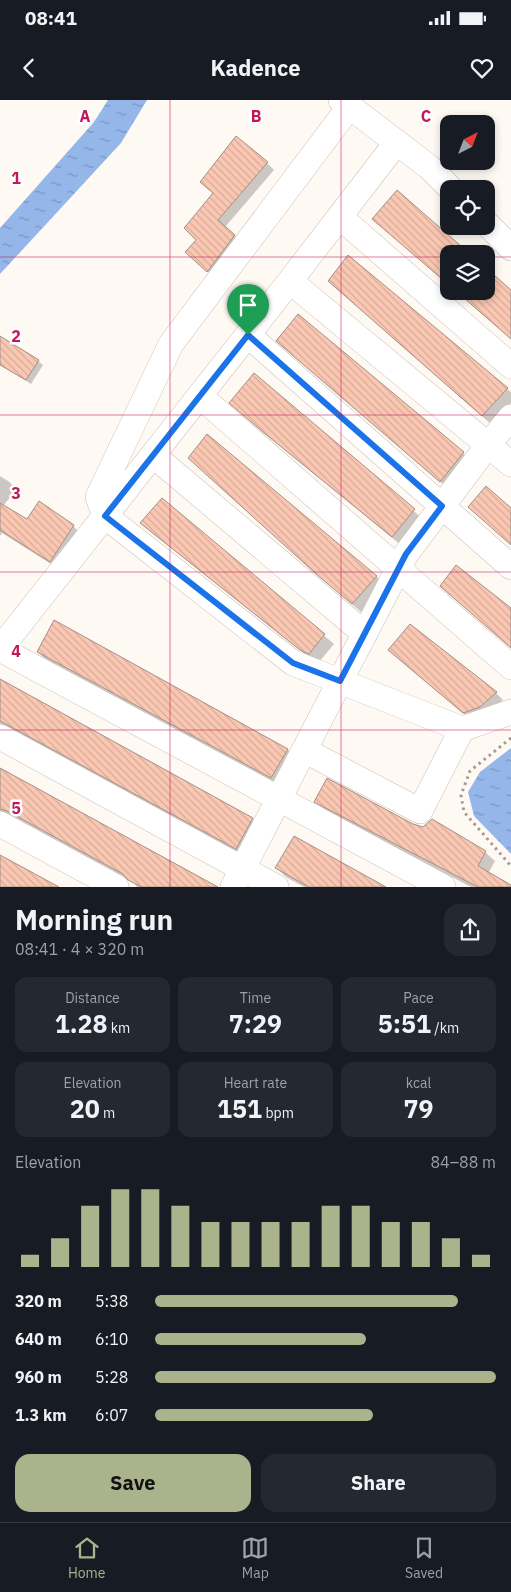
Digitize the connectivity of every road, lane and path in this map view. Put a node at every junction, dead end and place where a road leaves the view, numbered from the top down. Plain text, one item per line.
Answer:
1 (346, 103) edge
2 (397, 142) junction
3 (442, 180) edge
4 (340, 217) junction
5 (495, 232) edge
6 (511, 248) edge
7 (290, 281) junction
8 (248, 335) junction
9 (511, 366) edge
10 (200, 396) junction
11 (511, 417) edge
12 (488, 445) junction
13 (153, 455) junction
14 (511, 464) edge
15 (442, 506) junction
16 (105, 516) junction
17 (511, 567) edge
18 (398, 569) junction
19 (365, 634) junction
20 (0, 649) edge
21 (511, 667) edge
22 (340, 681) junction
23 (511, 712) edge
24 (462, 729) junction
25 (0, 737) edge
26 (511, 738) edge
27 (304, 750) junction
28 (279, 799) junction
29 (0, 824) edge
30 (511, 866) edge
31 (238, 878) edge
32 (116, 887) edge
33 (276, 887) edge
34 (443, 887) edge

1 - 2 street
1 - 16 street
2 - 3 street
2 - 4 street
4 - 7 street
4 - 9 street
5 - 6 street
7 - 8 street
7 - 12 street
8 - 10 street
8 - 15 street
10 - 13 street
10 - 18 street
11 - 12 street
12 - 14 street
12 - 15 street
13 - 16 street
13 - 19 street
15 - 17 street
15 - 18 street
16 - 20 street
16 - 22 street
18 - 19 street
18 - 21 street
19 - 22 street
20 - 28 street
22 - 24 street
22 - 27 street
23 - 24 street
24 - 27 street
25 - 31 street
26 - 30 path
27 - 28 street
28 - 31 street
28 - 34 street
29 - 32 street
31 - 33 street

